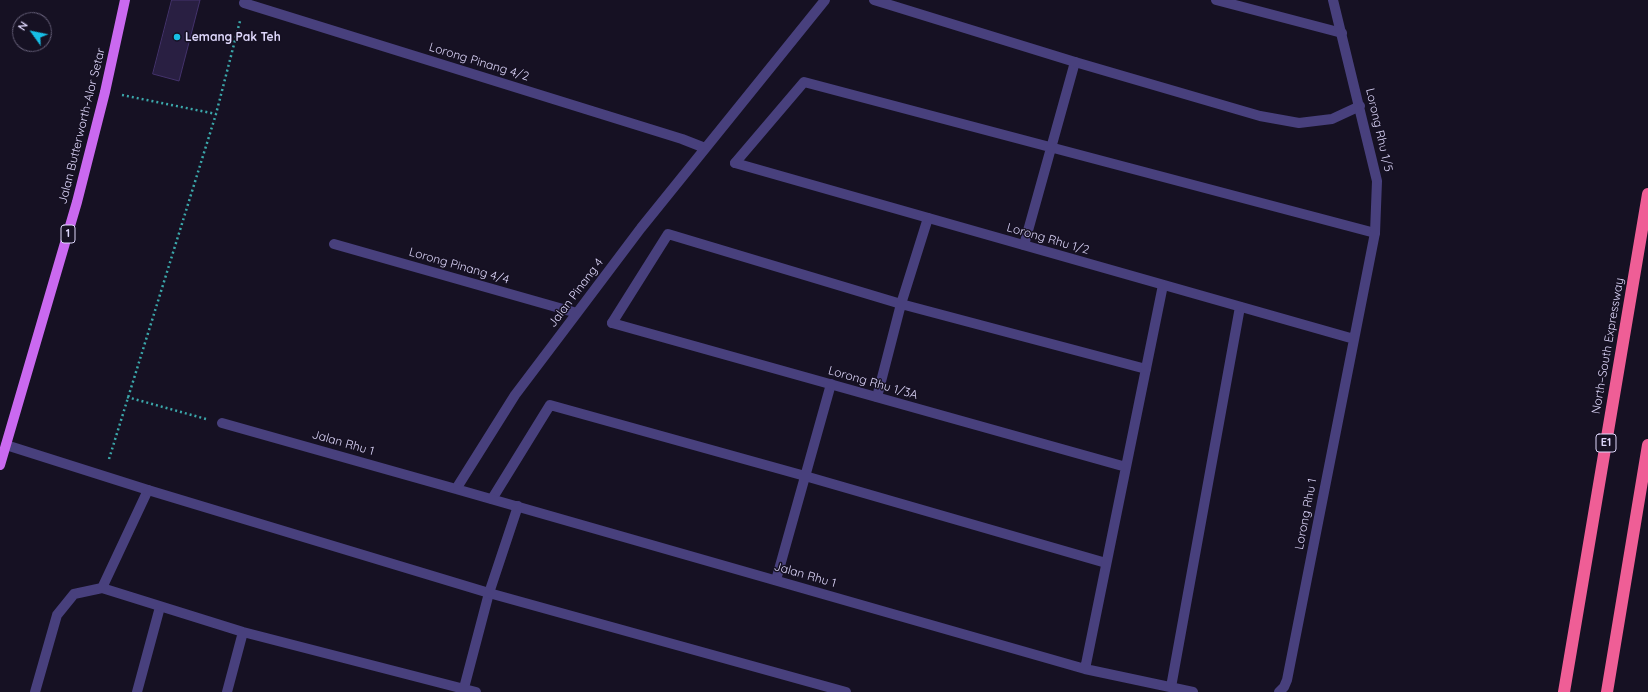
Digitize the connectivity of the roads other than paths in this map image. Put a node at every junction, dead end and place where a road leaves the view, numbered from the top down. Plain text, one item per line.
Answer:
1 (125, 0) edge
2 (824, 0) edge
3 (874, 0) edge
4 (1216, 0) edge
5 (1333, 0) edge
6 (244, 3) road end
7 (1342, 33) junction
8 (1074, 62) junction
9 (1360, 106) junction
10 (705, 148) junction
11 (1051, 148) junction
12 (1648, 194) edge
13 (928, 218) junction
14 (1374, 233) junction
15 (334, 244) dead end
16 (1024, 245) junction
17 (1163, 285) junction
18 (902, 304) junction
19 (1240, 307) junction
20 (577, 313) junction
21 (1354, 339) junction
22 (1146, 370) junction
23 (831, 384) junction
24 (876, 397) junction
25 (222, 423) road end
26 (6, 445) junction
27 (1648, 445) edge
28 (0, 465) edge
29 (1126, 467) junction
30 (805, 476) junction
31 (456, 488) junction
32 (148, 490) junction
33 (492, 499) junction
34 (518, 506) junction
35 (1106, 563) junction
36 (776, 580) junction
37 (102, 588) junction
38 (489, 593) junction
39 (160, 607) junction
40 (243, 632) junction
41 (1085, 669) junction
42 (1171, 687) junction
43 (464, 688) junction
44 (35, 692) edge
45 (137, 692) edge
46 (227, 692) edge
47 (476, 692) edge
48 (846, 692) edge
49 (1193, 692) edge
50 (1279, 692) edge
51 (1564, 692) edge
52 (1607, 692) edge

1 - 26 main road, Jalan Butterworth-Alor Setar / 1
2 - 10 street, Jalan Pinang 4
3 - 8 street
4 - 7 street
5 - 7 street, Lorong Rhu 1/5
6 - 10 street, Lorong Pinang 4/2
7 - 9 street, Lorong Rhu 1/5
8 - 9 street
8 - 11 street
9 - 14 street, Lorong Rhu 1/5
10 - 20 street, Jalan Pinang 4
11 - 13 street, Lorong Rhu 1/2
11 - 14 street
11 - 16 street
12 - 51 highway, North–South Expressway / E1
13 - 16 street, Lorong Rhu 1/2
13 - 18 street
14 - 21 street, Lorong Rhu 1/5
15 - 20 street, Lorong Pinang 4/4
16 - 17 street, Lorong Rhu 1/2
17 - 19 street, Lorong Rhu 1/2
17 - 22 street
18 - 22 street
18 - 23 street, Lorong Rhu 1/3A
18 - 24 street
19 - 21 street, Lorong Rhu 1/2
19 - 42 street
20 - 31 street, Jalan Pinang 4
21 - 50 street, Lorong Rhu 1
22 - 29 street
23 - 24 street, Lorong Rhu 1/3A
23 - 30 street
24 - 29 street, Lorong Rhu 1/3A
25 - 31 street, Jalan Rhu 1
26 - 28 main road, Jalan Butterworth-Alor Setar / 1
26 - 32 street
27 - 52 highway
29 - 35 street
30 - 33 street
30 - 35 street
30 - 36 street
31 - 33 street
32 - 37 street
32 - 38 street
33 - 34 street
34 - 36 street, Jalan Rhu 1
34 - 38 street
35 - 41 street
36 - 41 street, Jalan Rhu 1
37 - 39 street
37 - 44 street
38 - 43 street
38 - 48 street
39 - 40 street
39 - 45 street
40 - 43 street
40 - 46 street
41 - 42 street
42 - 49 street
43 - 47 street

